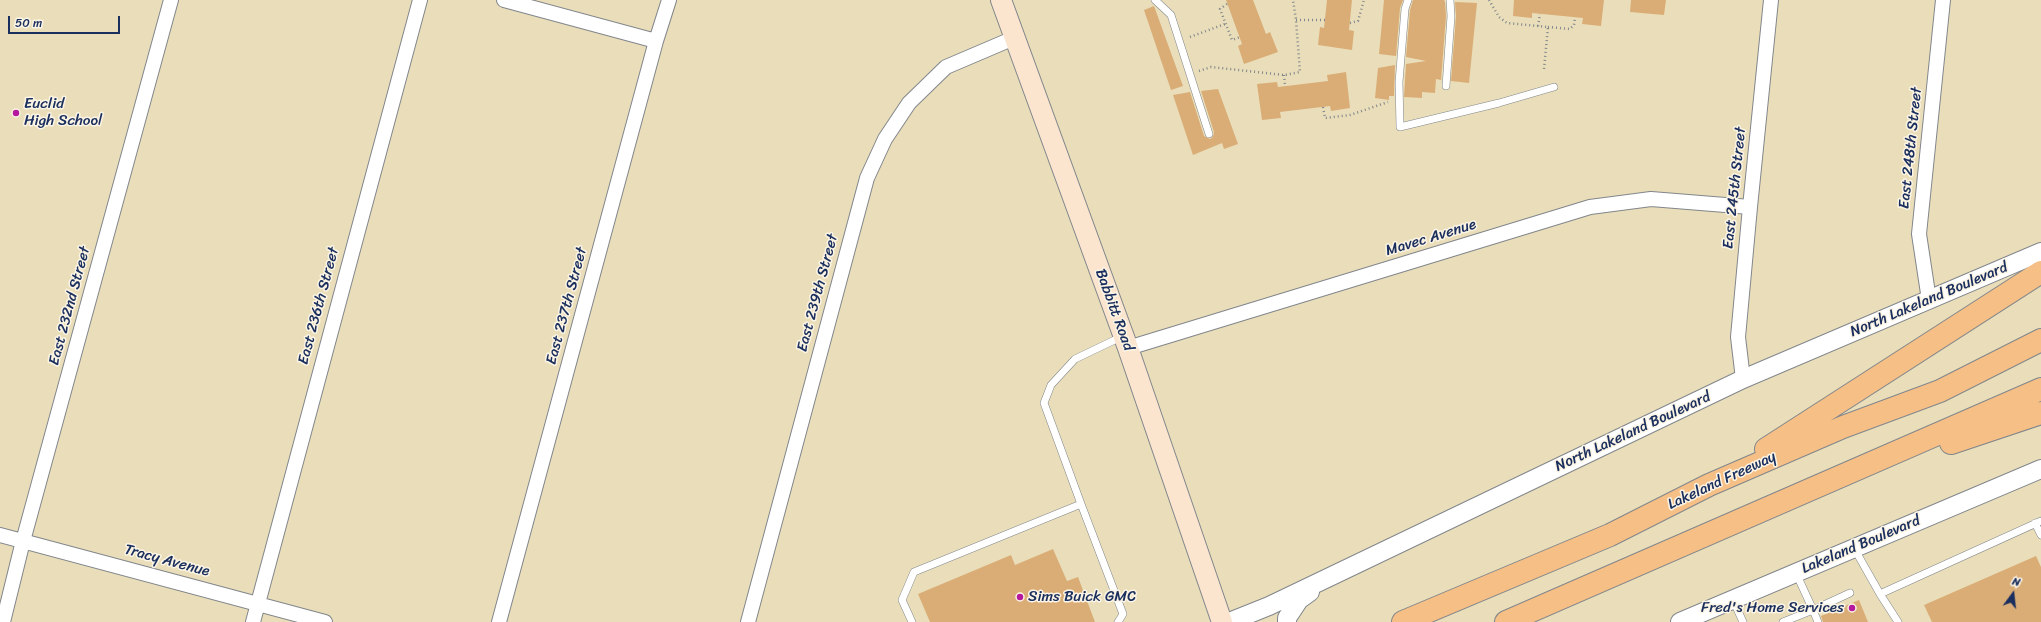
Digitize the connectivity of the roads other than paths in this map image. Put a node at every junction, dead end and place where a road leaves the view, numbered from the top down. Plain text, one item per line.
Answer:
1 (171, 0) edge
2 (420, 0) edge
3 (504, 0) edge
4 (669, 0) edge
5 (1002, 0) edge
6 (1155, 0) edge
7 (1408, 0) edge
8 (1450, 0) edge
9 (1771, 0) edge
10 (1943, 0) edge
11 (1014, 38) junction
12 (656, 41) junction
13 (1446, 86) dead end
14 (1554, 87) dead end
15 (1209, 134) dead end
16 (1750, 207) junction
17 (2041, 252) edge
18 (2041, 272) edge
19 (1929, 300) junction
20 (2041, 340) edge
21 (1126, 342) junction
22 (1743, 379) junction
23 (2041, 389) edge
24 (2041, 413) edge
25 (2041, 468) edge
26 (1709, 486) junction
27 (1782, 503) junction
28 (1081, 504) junction
29 (2038, 522) edge
30 (0, 535) edge
31 (2041, 535) edge
32 (23, 541) junction
33 (1854, 548) junction
34 (1796, 573) junction
35 (1335, 574) junction
36 (1850, 593) dead end
37 (1880, 594) junction
38 (1733, 600) junction
39 (257, 602) junction
40 (1812, 610) junction
41 (3, 622) edge
42 (253, 622) edge
43 (325, 622) edge
44 (499, 622) edge
45 (748, 622) edge
46 (912, 622) edge
47 (1118, 622) edge
48 (1222, 622) edge
49 (1229, 622) edge
50 (1287, 622) edge
51 (1403, 622) edge
52 (1506, 622) edge
53 (1680, 622) edge
54 (1743, 622) edge
55 (1783, 622) edge
56 (1818, 622) edge
57 (1898, 622) edge

1 - 32 street, East 232nd Street
2 - 39 street, East 236th Street
3 - 12 street
4 - 12 street, East 237th Street
5 - 11 main road, Babbitt Road
6 - 15 lane
7 - 14 lane
8 - 13 lane
9 - 16 street, East 245th Street
10 - 19 street, East 248th Street
11 - 21 main road, Babbitt Road
11 - 45 street, East 239th Street
12 - 44 street, East 237th Street
16 - 21 street, Mavec Avenue
16 - 22 street, East 245th Street
17 - 19 street, North Lakeland Boulevard
18 - 26 highway
19 - 22 street, North Lakeland Boulevard
20 - 26 highway, Lakeland Freeway
21 - 28 lane
21 - 48 main road, Babbitt Road
22 - 35 street, North Lakeland Boulevard
23 - 27 highway
24 - 27 highway
25 - 33 street, Lakeland Boulevard
26 - 51 highway, Lakeland Freeway
27 - 52 highway
28 - 46 lane
28 - 47 lane
29 - 31 lane
29 - 37 lane
30 - 32 street, Tracy Avenue
32 - 39 street, Tracy Avenue
32 - 41 street, East 232nd Street
33 - 34 street, Lakeland Boulevard
33 - 37 lane
34 - 38 street, Lakeland Boulevard
34 - 40 lane
35 - 49 street, North Lakeland Boulevard
35 - 50 street
36 - 40 lane
37 - 57 lane
38 - 53 street, Lakeland Boulevard
38 - 54 lane
39 - 42 street, East 236th Street
39 - 43 street, Tracy Avenue
40 - 55 lane
40 - 56 lane

